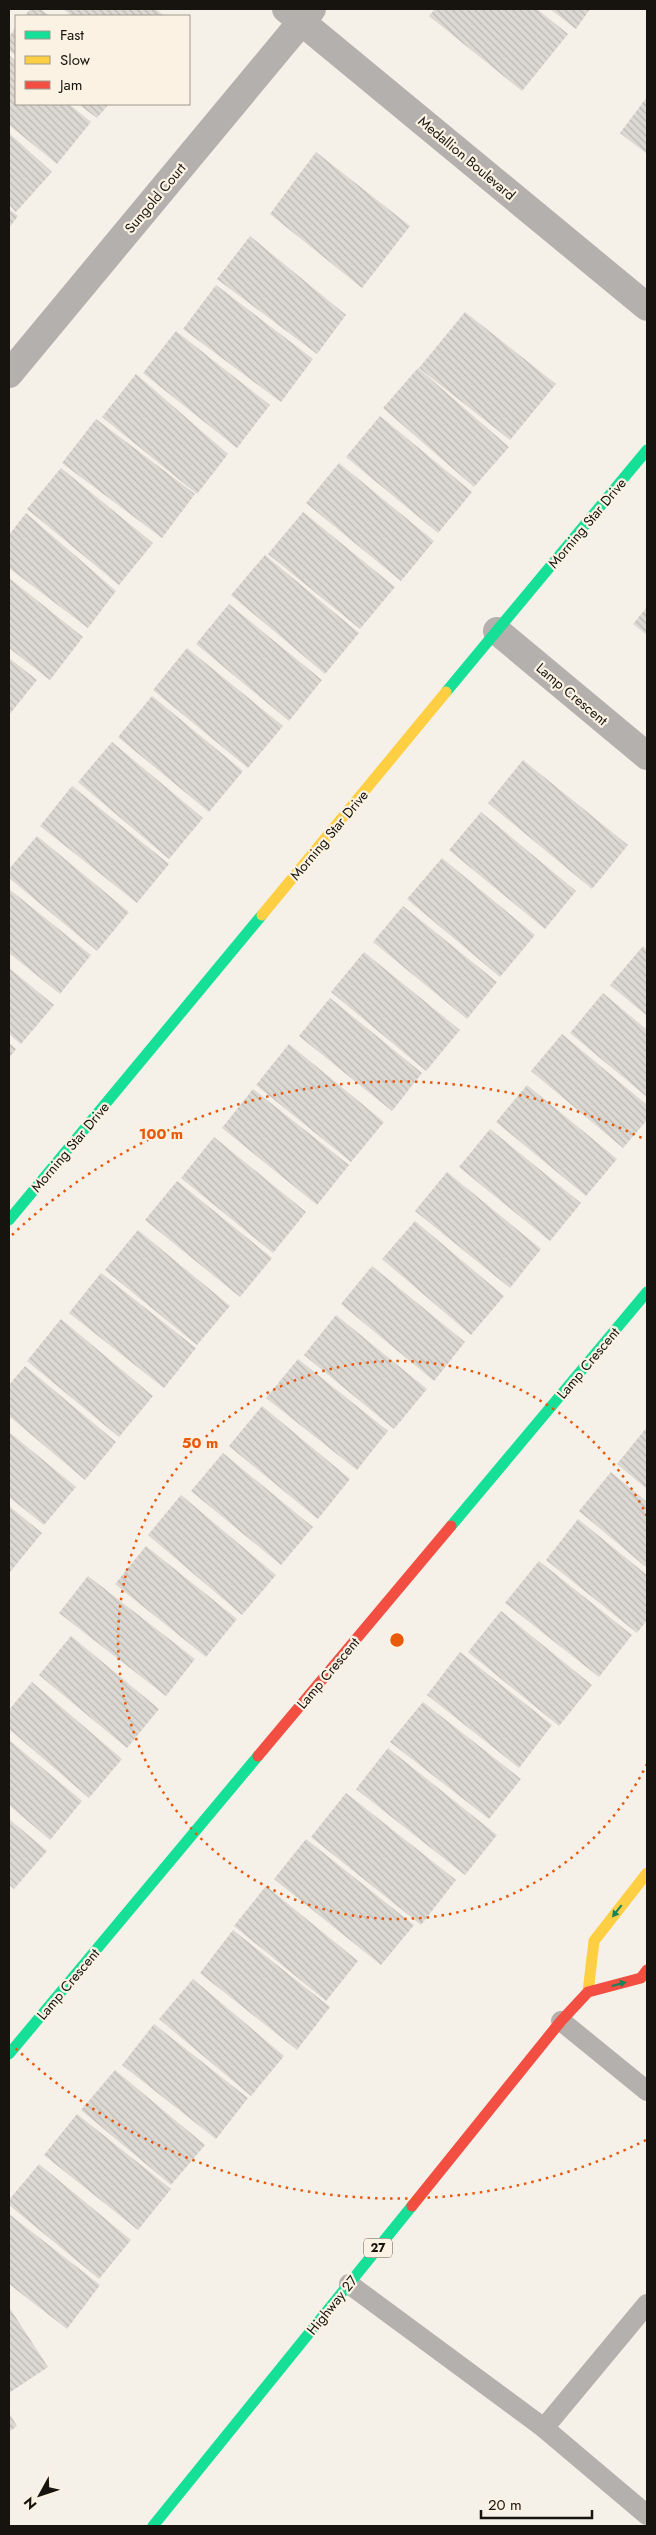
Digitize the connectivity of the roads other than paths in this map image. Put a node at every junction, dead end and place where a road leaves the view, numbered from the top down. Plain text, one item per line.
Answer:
1 (300, 13) edge
2 (647, 307) edge
3 (9, 374) edge
4 (647, 450) edge
5 (497, 632) junction
6 (647, 756) edge
7 (9, 1220) edge
8 (647, 1292) edge
9 (647, 1873) edge
10 (647, 1970) edge
11 (588, 1992) junction
12 (561, 2021) junction
13 (9, 2054) edge
14 (647, 2091) edge
15 (349, 2284) junction
16 (647, 2304) edge
17 (544, 2428) junction
18 (647, 2515) edge
19 (153, 2526) edge

1 - 2 street, Medallion Boulevard
1 - 3 street, Sungold Court
4 - 5 street, Morning Star Drive
5 - 6 street, Lamp Crescent
5 - 7 street, Morning Star Drive
8 - 13 street, Lamp Crescent
9 -> 11 street
11 -> 10 street
11 - 12 street, Highway 27 / 27
12 - 14 lane
12 - 15 street, Highway 27 / 27
15 - 17 lane
15 - 19 street, Highway 27 / 27
16 - 17 lane
17 - 18 lane

